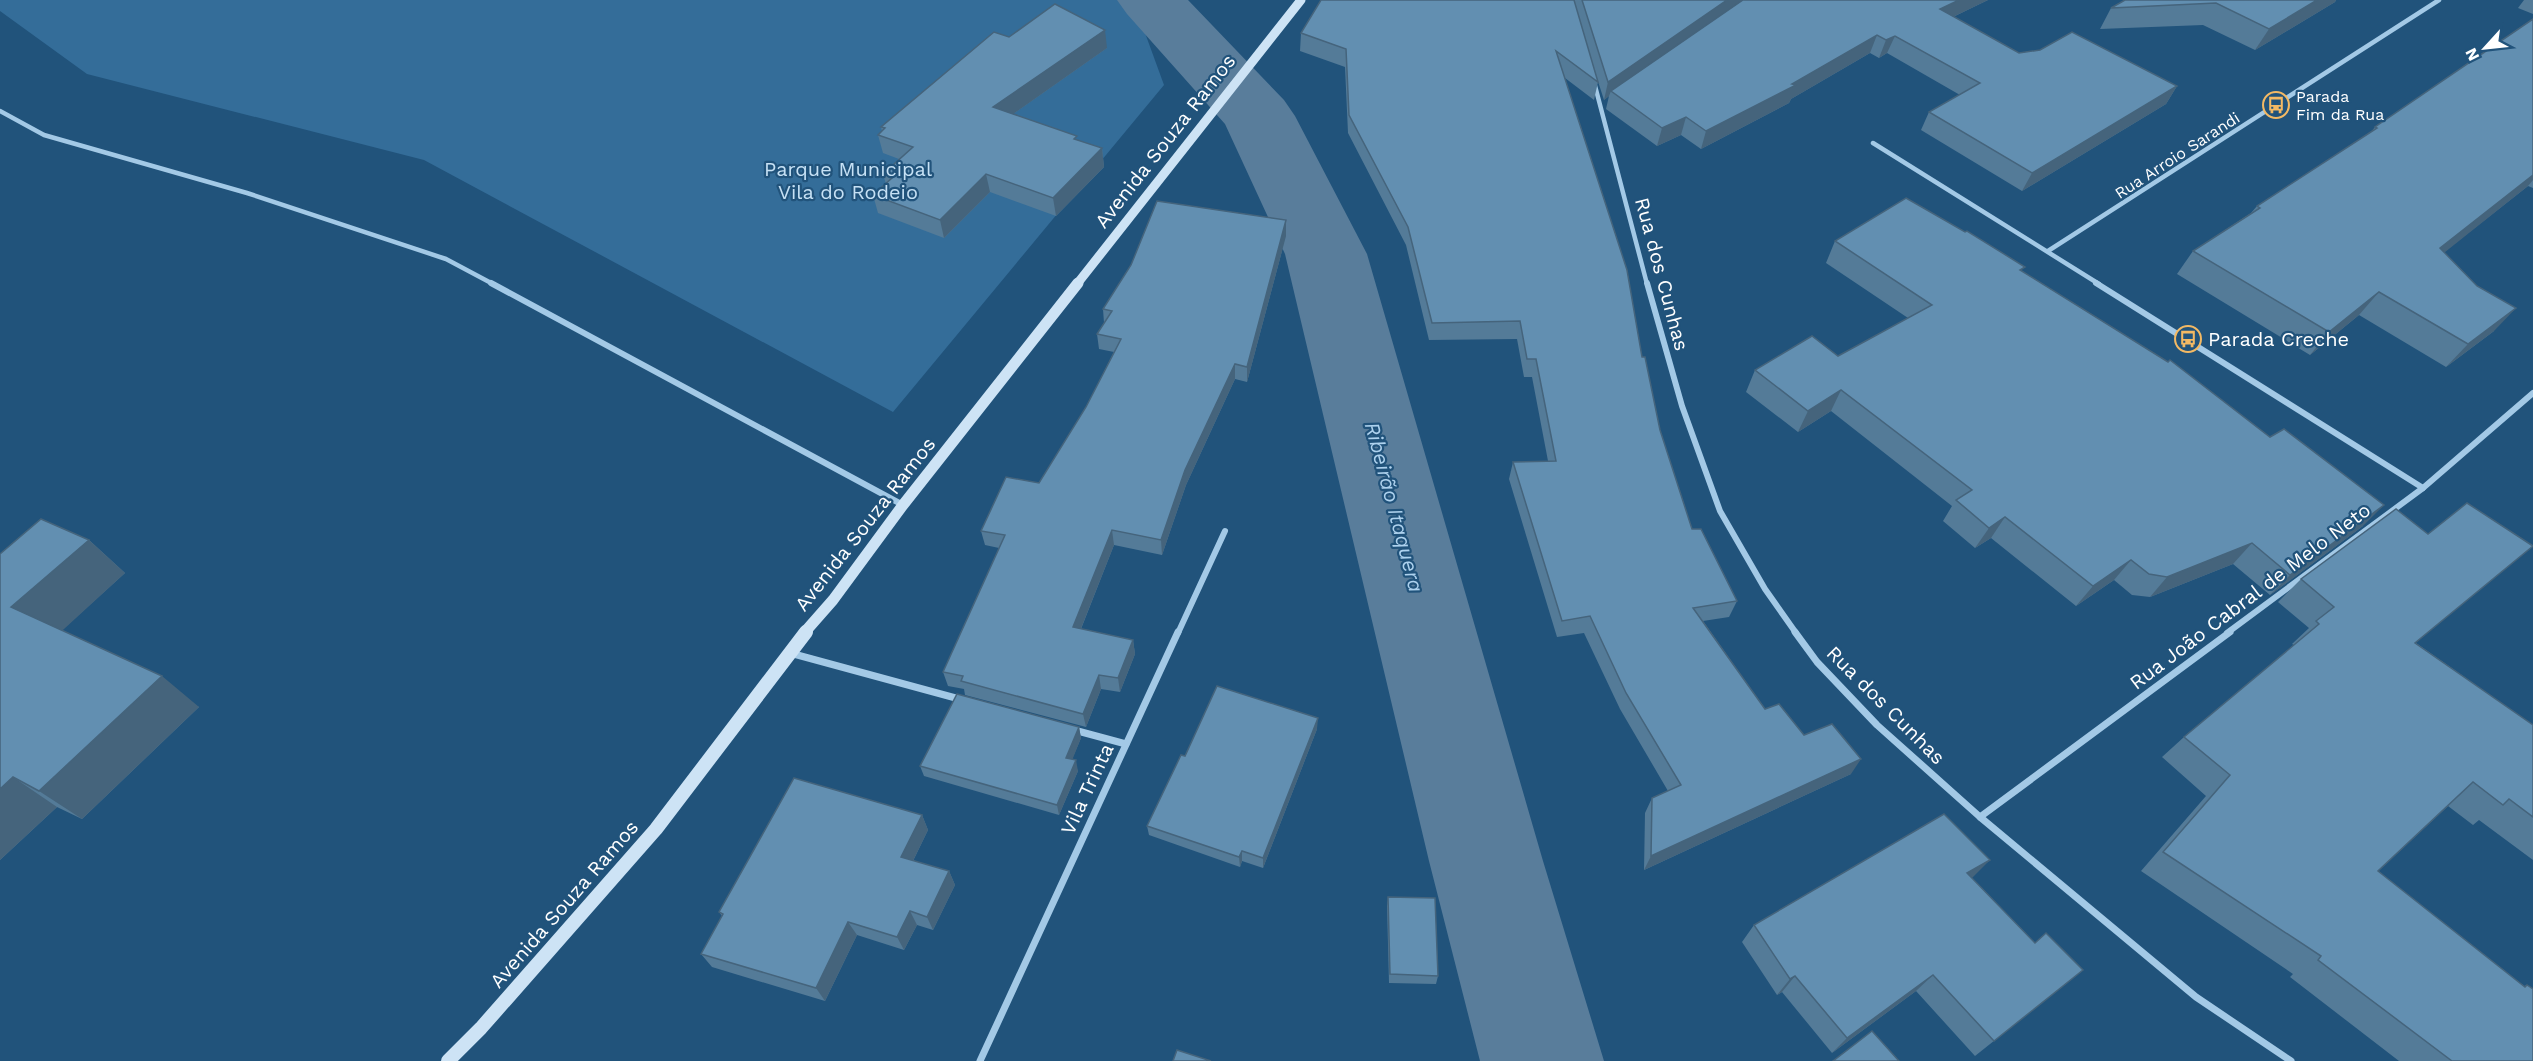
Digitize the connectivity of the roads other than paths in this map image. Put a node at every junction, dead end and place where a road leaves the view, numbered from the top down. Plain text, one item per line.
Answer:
1 (1301, 0) edge
2 (2439, 0) edge
3 (1591, 72) edge
4 (1610, 101) edge
5 (1601, 107) junction
6 (0, 111) edge
7 (1873, 142) dead end
8 (2048, 251) junction
9 (2533, 393) edge
10 (2423, 488) junction
11 (903, 505) junction
12 (1225, 531) dead end
13 (788, 652) junction
14 (968, 701) edge
15 (1069, 729) edge
16 (1125, 744) junction
17 (1980, 817) junction
18 (448, 1061) edge
19 (980, 1061) edge
20 (2291, 1061) edge

1 - 11 street, Avenida Souza Ramos
2 - 8 street, Rua Arroio Sarandi
3 - 5 street, Rua dos Cunhas
4 - 5 street
5 - 17 street, Rua dos Cunhas
6 - 11 street
7 - 8 street
8 - 10 street
9 - 10 street, Rua João Cabral de Melo Neto
10 - 17 street, Rua João Cabral de Melo Neto
11 - 13 street, Avenida Souza Ramos
12 - 16 street, Vila Trinta
13 - 14 street
13 - 18 street, Avenida Souza Ramos
15 - 16 street
16 - 19 street, Vila Trinta
17 - 20 street, Rua dos Cunhas

